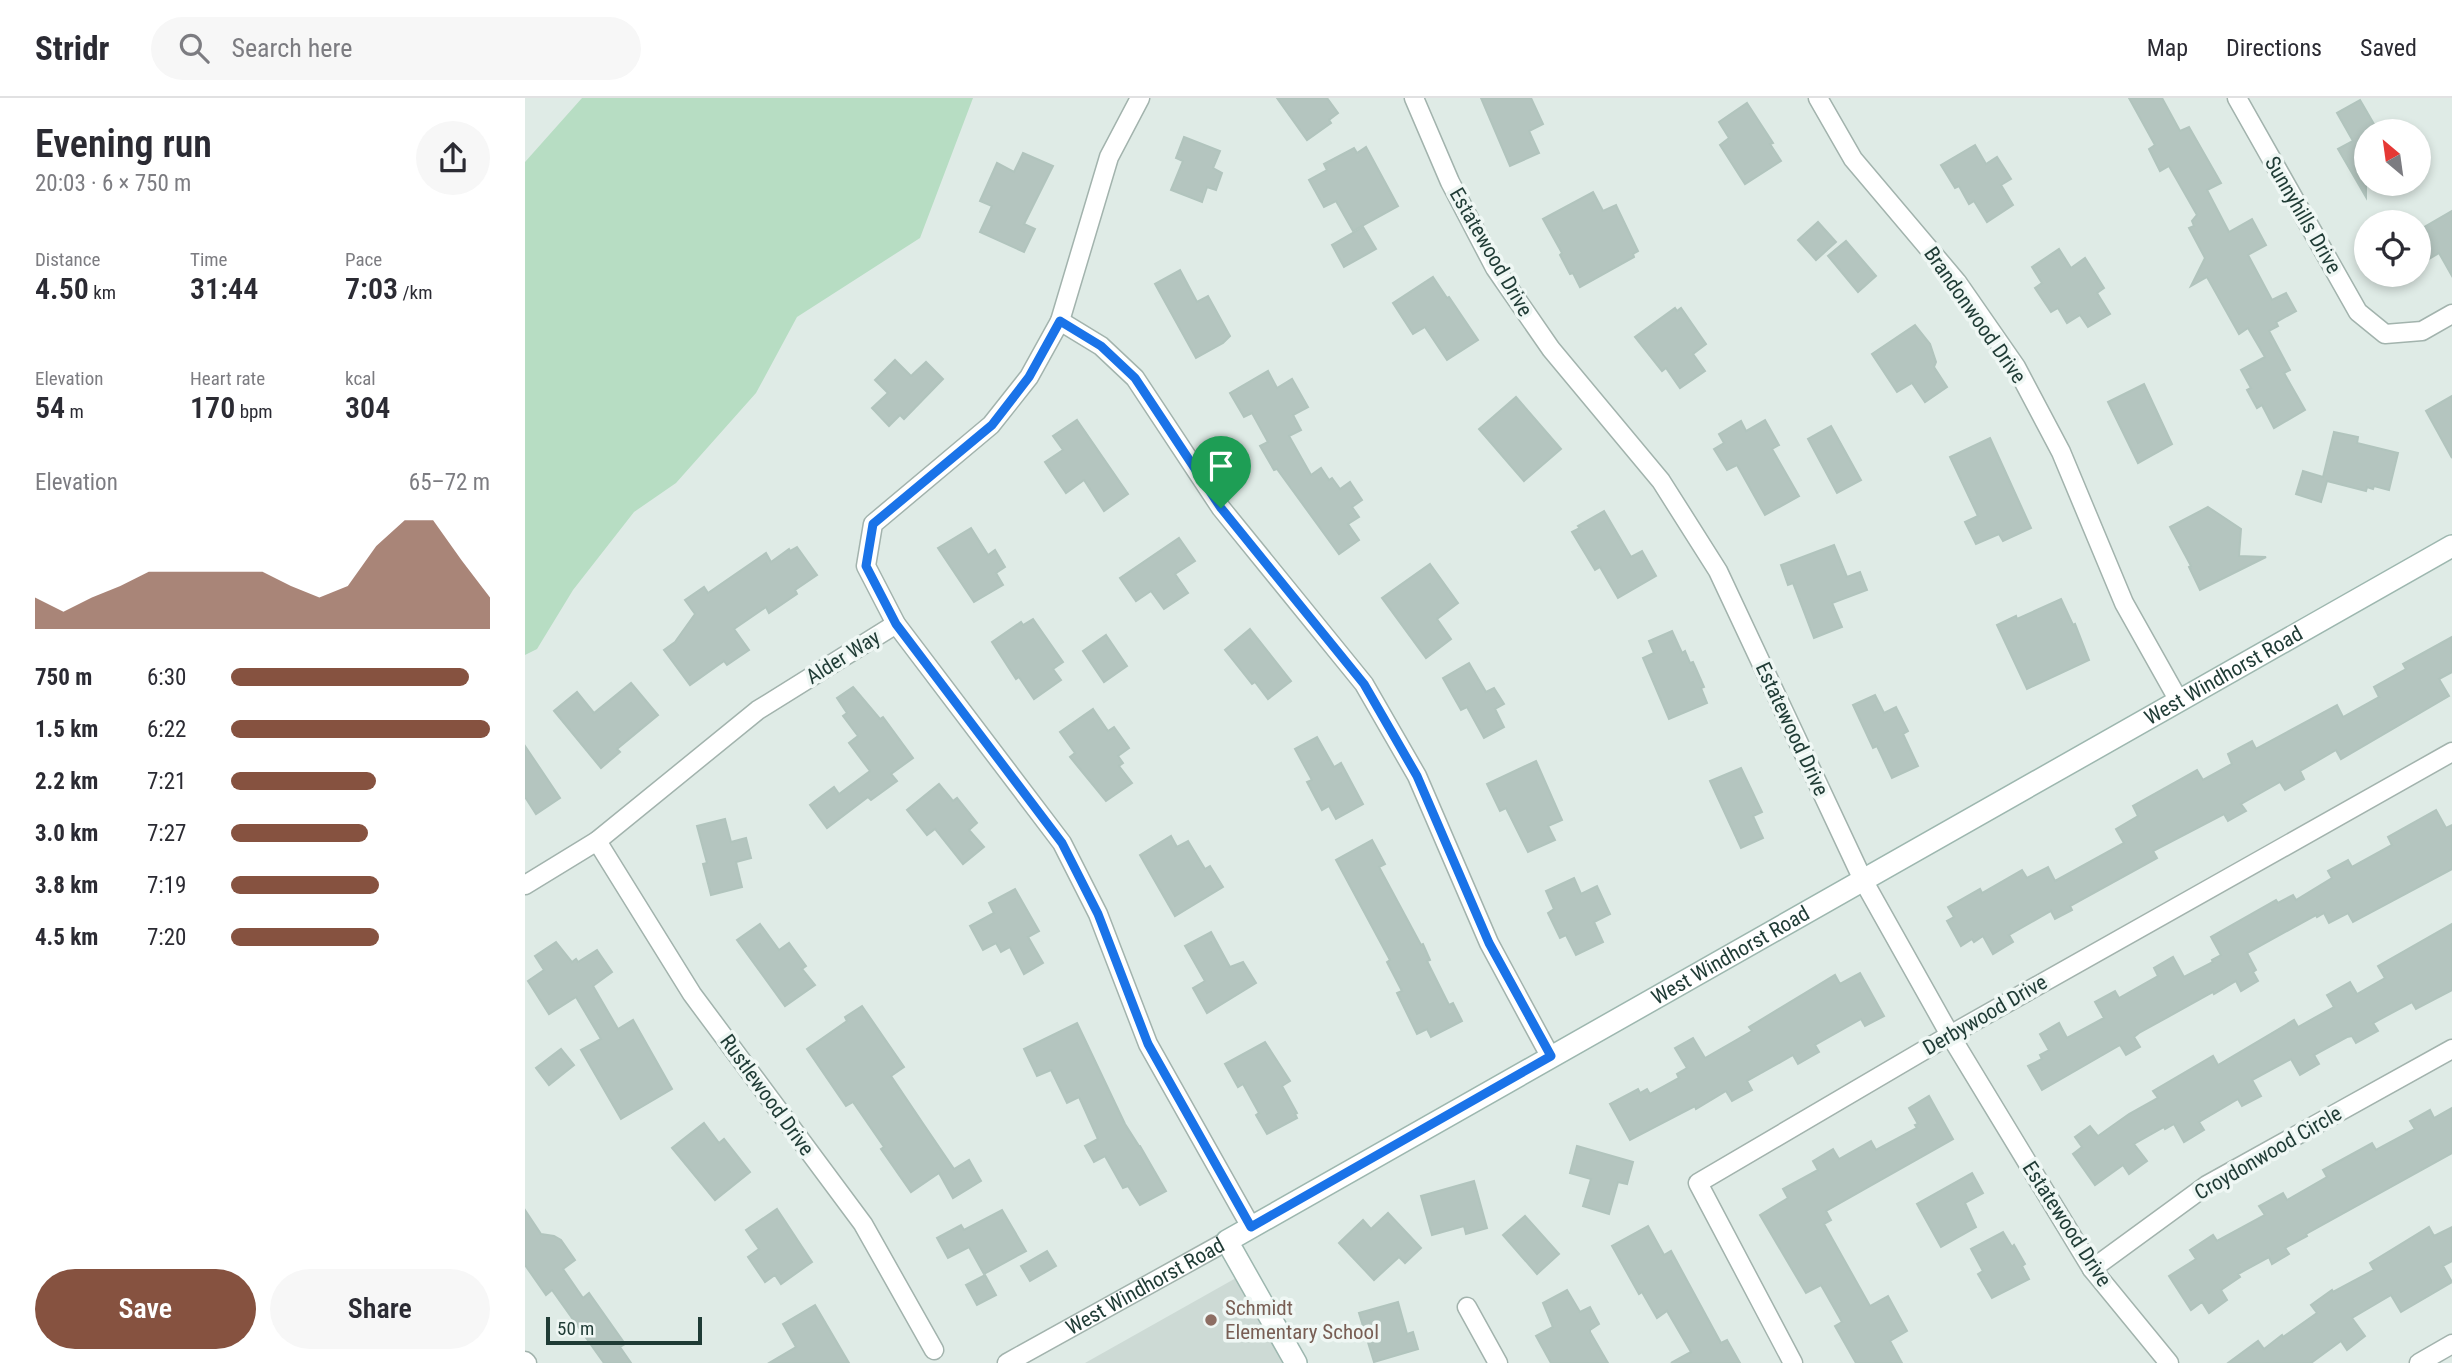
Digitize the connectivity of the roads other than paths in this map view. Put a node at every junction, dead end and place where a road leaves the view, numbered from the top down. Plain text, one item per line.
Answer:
1 (1140, 98) edge
2 (1415, 98) edge
3 (1818, 98) edge
4 (2237, 98) edge
5 (2452, 314) edge
6 (1060, 321) junction
7 (2452, 546) edge
8 (896, 624) junction
9 (2179, 701) junction
10 (2452, 752) edge
11 (597, 841) junction
12 (1863, 880) junction
13 (525, 885) edge
14 (1950, 1035) junction
15 (2452, 1049) edge
16 (1551, 1056) junction
17 (1251, 1227) junction
18 (1227, 1241) junction
19 (2092, 1269) junction
20 (1467, 1307) dead end
21 (2452, 1344) edge
22 (934, 1350) dead end
23 (1007, 1363) edge
24 (1296, 1363) edge
25 (1499, 1363) edge
26 (1793, 1363) edge
27 (2169, 1363) edge
28 (2419, 1363) edge

1 - 6 street, Alder Way
2 - 12 street, Estatewood Drive
3 - 9 street, Brandonwood Drive
4 - 5 street, Sunnyhills Drive
6 - 8 street, Alder Way
6 - 16 street
7 - 9 street, West Windhorst Road
8 - 11 street, Alder Way
8 - 17 street
9 - 12 street, West Windhorst Road
10 - 14 street, Derbywood Drive
11 - 13 street, Alder Way
11 - 22 street, Rustlewood Drive
12 - 14 street, Estatewood Drive
12 - 16 street, West Windhorst Road
14 - 19 street, Estatewood Drive
14 - 26 street, Derbywood Drive
15 - 19 street, Croydonwood Circle
16 - 17 street, West Windhorst Road
17 - 18 street, West Windhorst Road
18 - 23 street, West Windhorst Road
18 - 24 street
19 - 27 street, Estatewood Drive
20 - 25 street
21 - 28 street

